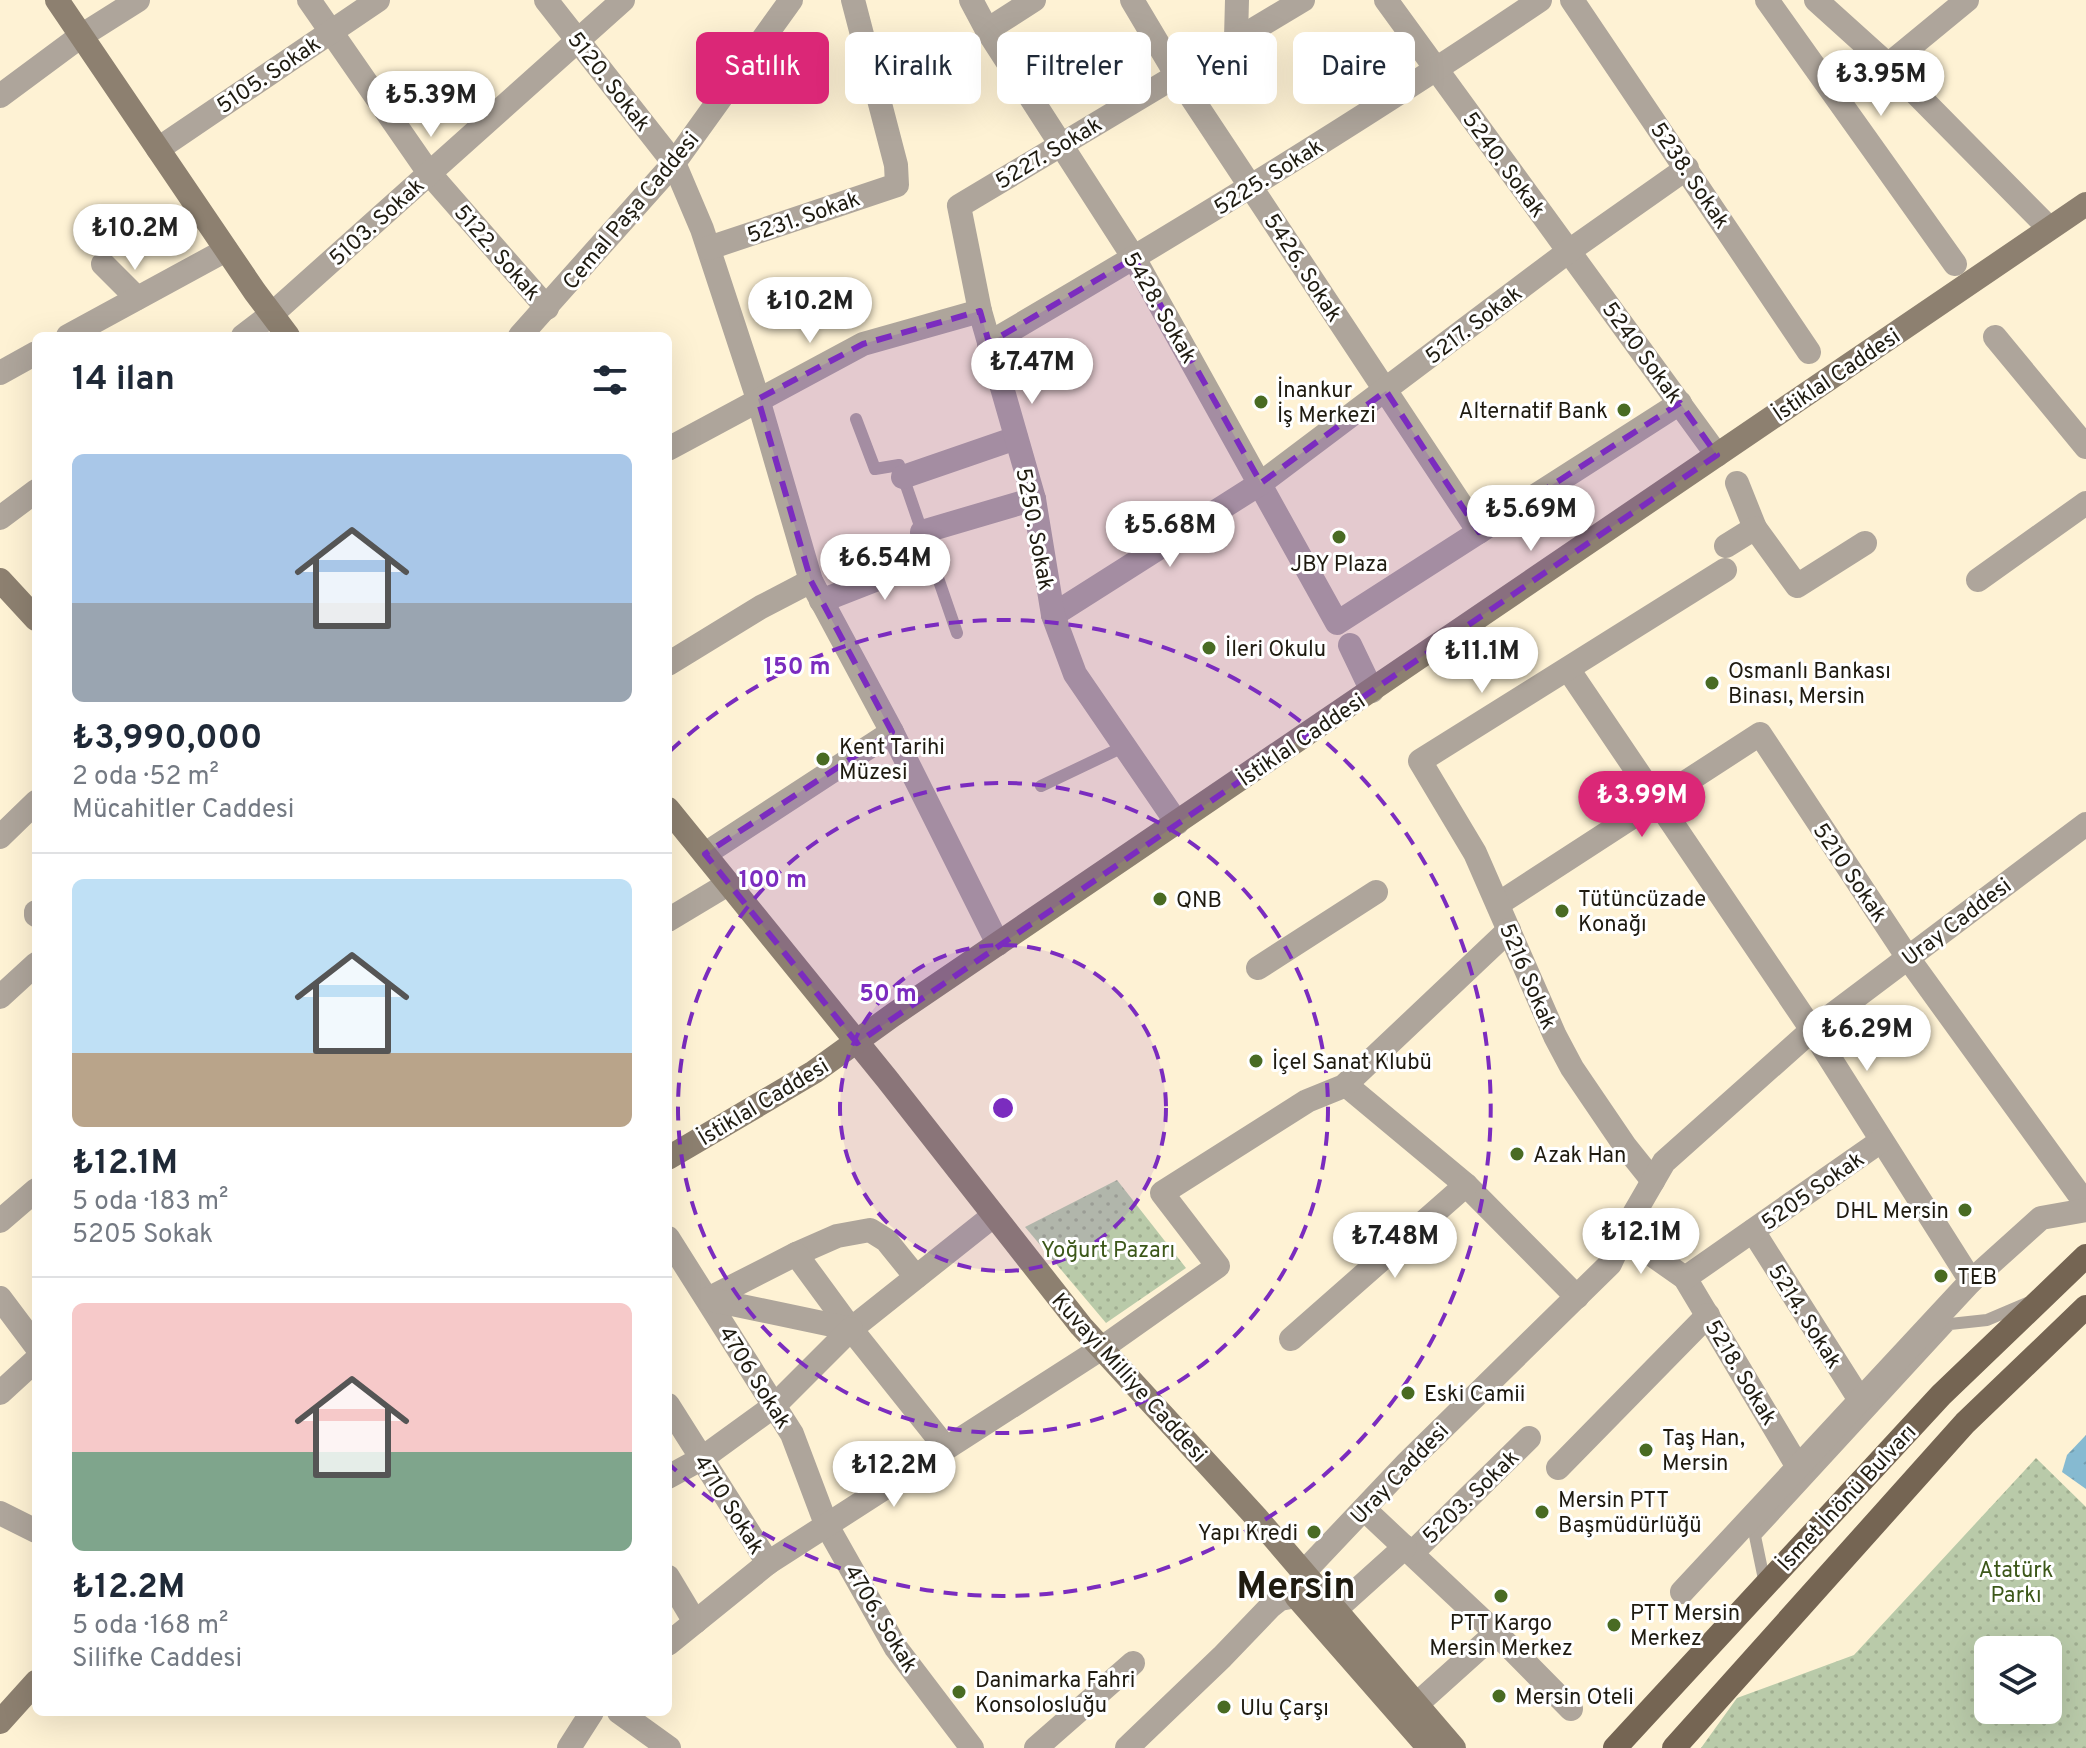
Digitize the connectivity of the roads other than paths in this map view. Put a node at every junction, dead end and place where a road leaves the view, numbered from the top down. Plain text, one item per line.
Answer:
1 (57, 0) edge
2 (138, 0) edge
3 (309, 0) edge
4 (378, 0) edge
5 (546, 0) edge
6 (623, 0) edge
7 (791, 0) edge
8 (853, 0) edge
9 (971, 0) edge
10 (1034, 0) edge
11 (1132, 0) edge
12 (1303, 0) edge
13 (1386, 0) edge
14 (1540, 0) edge
15 (1572, 0) edge
16 (1767, 0) edge
17 (1816, 0) edge
18 (1967, 0) edge
19 (1235, 3) edge
20 (987, 30) junction
21 (332, 31) junction
22 (1236, 32) edge
23 (1247, 32) edge
24 (81, 36) junction
25 (578, 40) junction
26 (1167, 59) edge
27 (1888, 65) junction
28 (1437, 70) junction
29 (1167, 80) edge
30 (0, 96) edge
31 (1196, 104) edge
32 (1061, 145) junction
33 (158, 149) junction
34 (674, 163) junction
35 (1687, 168) junction
36 (429, 173) junction
37 (1251, 187) junction
38 (2086, 204) edge
39 (959, 206) joint
40 (2048, 227) junction
41 (709, 248) junction
42 (226, 250) junction
43 (1569, 251) junction
44 (1134, 258) junction
45 (103, 264) dead end
46 (1955, 264) dead end
47 (137, 298) junction
48 (547, 308) junction
49 (980, 311) junction
50 (272, 314) junction
51 (75, 332) edge
52 (248, 332) edge
53 (285, 332) edge
54 (524, 332) edge
55 (1995, 337) dead end
56 (989, 343) junction
57 (1809, 352) dead end
58 (32, 355) edge
59 (0, 373) edge
60 (1386, 391) junction
61 (758, 399) junction
62 (1680, 403) junction
63 (856, 419) dead end
64 (1016, 438) junction
65 (672, 447) edge
66 (2086, 447) edge
67 (1717, 455) junction
68 (903, 477) junction
69 (1261, 483) junction
70 (1737, 483) dead end
71 (32, 494) edge
72 (1034, 499) junction
73 (2086, 503) edge
74 (0, 518) edge
75 (1755, 528) junction
76 (922, 532) junction
77 (1479, 532) junction
78 (1865, 543) dead end
79 (931, 558) junction
80 (0, 580) edge
81 (1978, 580) dead end
82 (816, 591) junction
83 (32, 615) edge
84 (1053, 615) junction
85 (957, 633) dead end
86 (1350, 645) dead end
87 (672, 662) edge
88 (1568, 669) junction
89 (1372, 691) junction
90 (892, 732) junction
91 (1123, 747) junction
92 (1041, 786) dead end
93 (1657, 801) junction
94 (32, 806) edge
95 (672, 814) edge
96 (1177, 823) junction
97 (2086, 824) edge
98 (0, 837) edge
99 (705, 854) junction
100 (728, 884) junction
101 (1376, 892) dead end
102 (1498, 904) junction
103 (672, 918) edge
104 (1509, 930) junction
105 (998, 944) junction
106 (1908, 958) junction
107 (32, 968) edge
108 (1258, 968) dead end
109 (0, 997) edge
110 (1812, 1030) junction
111 (857, 1043) junction
112 (1346, 1085) junction
113 (1881, 1141) junction
114 (672, 1156) edge
115 (1653, 1181) junction
116 (1466, 1185) junction
117 (32, 1193) edge
118 (2086, 1207) edge
119 (993, 1216) junction
120 (0, 1221) edge
121 (1753, 1231) junction
122 (1624, 1235) junction
123 (672, 1244) edge
124 (796, 1254) junction
125 (2086, 1256) edge
126 (916, 1277) junction
127 (1685, 1278) junction
128 (1971, 1281) junction
129 (2045, 1296) junction
130 (1577, 1297) junction
131 (0, 1298) edge
132 (708, 1299) junction
133 (2086, 1307) edge
134 (1708, 1315) junction
135 (851, 1329) junction
136 (1291, 1339) dead end
137 (32, 1341) edge
138 (1102, 1348) junction
139 (32, 1364) edge
140 (0, 1393) edge
141 (1860, 1400) junction
142 (774, 1406) junction
143 (672, 1412) edge
144 (1529, 1438) dead end
145 (946, 1448) junction
146 (701, 1459) junction
147 (1798, 1467) junction
148 (1558, 1468) dead end
149 (672, 1475) edge
150 (1364, 1509) junction
151 (0, 1513) edge
152 (826, 1524) junction
153 (32, 1529) edge
154 (1408, 1550) junction
155 (768, 1563) junction
156 (672, 1584) edge
157 (1300, 1584) junction
158 (1765, 1584) junction
159 (1682, 1592) dead end
160 (1335, 1610) junction
161 (695, 1622) junction
162 (1496, 1633) junction
163 (672, 1641) edge
164 (1133, 1663) dead end
165 (32, 1686) edge
166 (1417, 1704) junction
167 (1571, 1709) dead end
168 (589, 1716) edge
169 (625, 1716) edge
170 (0, 1722) edge
171 (569, 1748) edge
172 (669, 1748) edge
173 (972, 1748) edge
174 (1036, 1748) edge
175 (1127, 1748) edge
176 (1429, 1748) edge
177 (1454, 1748) edge
178 (1615, 1748) edge
179 (1674, 1748) edge

1 - 24 street
2 - 24 street
3 - 21 street, 5122. Sokak
4 - 21 street, 5105. Sokak
5 - 25 street, 5120. Sokak
6 - 25 street, 5103. Sokak
7 - 34 street, Cemal Paşa Caddesi
8 - 41 street, 5231. Sokak
9 - 20 street, 5428. Sokak
10 - 20 street
11 - 26 street, 5426. Sokak
12 - 23 street, 5227. Sokak
13 - 28 street, 5240. Sokak
14 - 28 street, 5225. Sokak
15 - 35 street, 5238. Sokak
16 - 46 street
17 - 27 street
18 - 27 street
19 - 22 street
20 - 32 street, 5428. Sokak
21 - 33 street, 5105. Sokak
21 - 36 street, 5122. Sokak
24 - 30 street
24 - 33 street
25 - 34 street, 5120. Sokak
25 - 36 street, 5103. Sokak
27 - 40 street
28 - 37 street, 5225. Sokak
28 - 43 street, 5240. Sokak
29 - 32 street, 5227. Sokak
31 - 37 street, 5426. Sokak
32 - 39 street, 5227. Sokak
32 - 44 street, 5428. Sokak
33 - 42 street
34 - 41 street, 5120. Sokak
34 - 48 street, Cemal Paşa Caddesi
35 - 43 street, 5217. Sokak
35 - 57 street, 5238. Sokak
36 - 48 street, 5122. Sokak
36 - 50 street, 5103. Sokak
37 - 44 street, 5225. Sokak
37 - 60 street, 5426. Sokak
38 - 40 street, İstiklal Caddesi
39 - 49 street, 5250. Sokak
40 - 67 street, İstiklal Caddesi
41 - 61 street, 5120. Sokak
42 - 47 street
42 - 50 street
43 - 60 street, 5217. Sokak
43 - 62 street, 5240 Sokak
44 - 56 street, 5225. Sokak
44 - 69 street, 5428. Sokak
45 - 47 street
47 - 51 street
48 - 54 street, Cemal Paşa Caddesi
49 - 56 street, 5250. Sokak
49 - 61 street
50 - 52 street, 5103. Sokak
50 - 53 street
55 - 66 street
56 - 64 street, 5250. Sokak
58 - 59 street
60 - 69 street, 5217. Sokak
60 - 77 street, 5426. Sokak
61 - 65 street
61 - 82 street, 5120. Sokak
62 - 67 street, 5240 Sokak
62 - 77 street
63 - 68 lane
64 - 68 street
64 - 72 street, 5250. Sokak
67 - 89 street, İstiklal Caddesi
68 - 76 lane
69 - 77 street, 5428. Sokak
69 - 84 street, 5217. Sokak
70 - 75 street
71 - 74 street
72 - 76 street
72 - 84 street, 5250. Sokak
73 - 81 street
75 - 78 street
75 - 88 street
76 - 79 lane
79 - 82 street
79 - 85 lane
80 - 83 street
82 - 87 street
82 - 90 street, 5120. Sokak
84 - 91 street, 5250. Sokak
86 - 89 street
88 - 93 street
88 - 102 street, 5216 Sokak
89 - 96 street, İstiklal Caddesi
90 - 99 street
90 - 105 street, 5120. Sokak
91 - 92 lane
91 - 96 street, 5250. Sokak
93 - 102 street
93 - 106 street, 5210 Sokak
93 - 110 street
94 - 98 street
95 - 99 street, Kuvayi Milliye Caddesi
96 - 105 street, İstiklal Caddesi
97 - 106 street, Uray Caddesi
99 - 100 street, Kuvayi Milliye Caddesi
100 - 103 street
100 - 111 street, Kuvayi Milliye Caddesi
101 - 108 street
102 - 104 street, 5216 Sokak
104 - 112 street
104 - 115 street, 5216 Sokak
105 - 111 street, İstiklal Caddesi
106 - 110 street, Uray Caddesi
106 - 118 street, 5210 Sokak
107 - 109 street
110 - 113 street
110 - 115 street, Uray Caddesi
111 - 114 street, İstiklal Caddesi
111 - 119 street, Kuvayi Milliye Caddesi
112 - 116 street
112 - 138 street
113 - 121 street, 5205 Sokak
113 - 128 street
115 - 122 street, Uray Caddesi
116 - 130 street
116 - 136 street
117 - 120 street
118 - 128 street
119 - 126 street
119 - 138 street, Kuvayi Milliye Caddesi
121 - 127 street, 5205 Sokak
121 - 141 street, 5214. Sokak
122 - 127 street
122 - 130 street, Uray Caddesi
123 - 132 street, 4706 Sokak
124 - 126 street
124 - 132 street
124 - 135 street
125 - 129 main road, İsmet İnönü Bulvarı
126 - 135 street
127 - 134 street, 5218. Sokak
128 - 141 street
129 - 158 main road, İsmet İnönü Bulvarı
129 - 158 lane
130 - 150 street, Uray Caddesi
131 - 137 street
132 - 135 street
132 - 142 street, 4706 Sokak
133 - 179 main road, İsmet İnönü Bulvarı
134 - 147 street, 5218. Sokak
134 - 148 street
135 - 142 street
135 - 145 street
138 - 145 street
138 - 157 street, Kuvayi Milliye Caddesi
139 - 140 street
141 - 147 street
142 - 146 street
142 - 152 street, 4706 Sokak
143 - 146 street, 4710 Sokak
144 - 154 street, 5203. Sokak
145 - 152 street
146 - 149 street
146 - 155 street, 4710 Sokak
147 - 159 street
150 - 154 street
150 - 157 street, Uray Caddesi
151 - 153 street
152 - 155 street
152 - 173 street, 4706. Sokak
154 - 160 street, 5203. Sokak
154 - 162 street
155 - 161 street
156 - 161 street
157 - 160 street, Kuvayi Milliye Caddesi
157 - 175 street, Uray Caddesi
157 - 176 street, Kuvayi Milliye Caddesi
158 - 178 main road, İsmet İnönü Bulvarı
160 - 166 street, Kuvayi Milliye Caddesi
161 - 163 street
162 - 166 street
162 - 167 street
164 - 174 street
165 - 170 street
166 - 177 street, Kuvayi Milliye Caddesi
168 - 171 street
169 - 172 street

